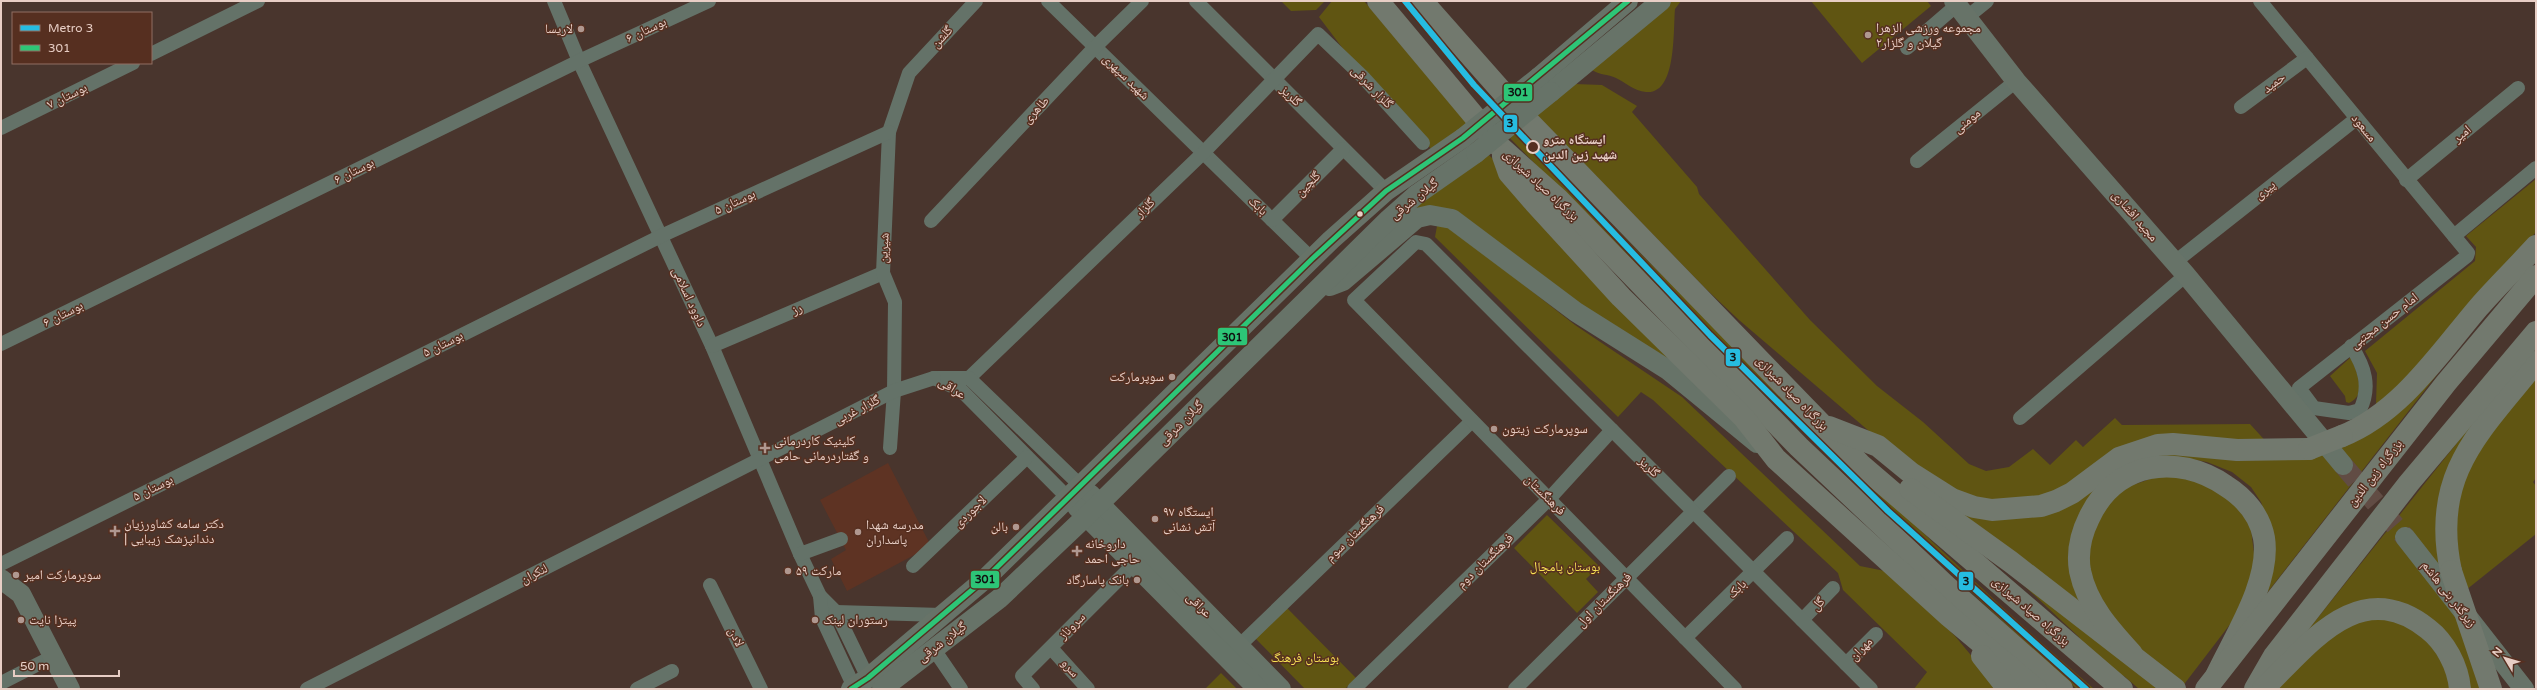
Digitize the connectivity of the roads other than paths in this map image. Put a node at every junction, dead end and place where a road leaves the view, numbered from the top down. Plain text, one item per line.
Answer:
1 (258, 1) edge
2 (554, 1) edge
3 (709, 1) edge
4 (976, 1) edge
5 (1048, 1) edge
6 (1142, 1) edge
7 (1196, 1) edge
8 (1378, 1) edge
9 (1422, 1) edge
10 (1628, 1) edge
11 (1660, 1) edge
12 (1987, 1) edge
13 (2260, 1) edge
14 (1959, 8) edge
15 (1318, 34) joint
16 (1095, 47) junction
17 (1907, 48) dead end
18 (152, 54) edge
19 (2307, 58) junction
20 (580, 61) junction
21 (131, 64) edge
22 (909, 73) joint
23 (1274, 80) junction
24 (2016, 81) junction
25 (2518, 88) dead end
26 (2241, 107) dead end
27 (2356, 119) junction
28 (1, 128) edge
29 (889, 132) junction
30 (1423, 143) dead end
31 (1500, 147) junction
32 (1343, 149) junction
33 (1204, 152) junction
34 (1917, 161) dead end
35 (2536, 168) edge
36 (2406, 180) junction
37 (1386, 191) junction
38 (1272, 220) junction
39 (931, 221) dead end
40 (661, 236) junction
41 (2454, 236) junction
42 (2536, 246) edge
43 (2468, 255) joint
44 (1312, 258) junction
45 (2181, 269) junction
46 (882, 273) junction
47 (2536, 276) edge
48 (1313, 292) junction
49 (1354, 300) joint
50 (2536, 332) edge
51 (1, 344) edge
52 (712, 346) junction
53 (2351, 346) junction
54 (2536, 362) edge
55 (1203, 366) junction
56 (934, 378) junction
57 (969, 378) junction
58 (1221, 383) junction
59 (894, 390) junction
60 (2020, 418) dead end
61 (1472, 421) junction
62 (1824, 425) junction
63 (1612, 430) junction
64 (2311, 441) junction
65 (890, 448) dead end
66 (1027, 457) junction
67 (760, 458) junction
68 (1776, 459) junction
69 (2343, 465) tunnel mouth
70 (1102, 466) junction
71 (1729, 476) dead end
72 (1120, 483) junction
73 (1075, 492) junction
74 (1549, 499) junction
75 (1093, 510) junction
76 (1694, 512) junction
77 (1787, 538) dead end
78 (2405, 538) tunnel mouth
79 (841, 539) dead end
80 (800, 554) junction
81 (1, 564) edge
82 (1134, 564) junction
83 (913, 566) dead end
84 (1754, 572) junction
85 (1, 578) edge
86 (1626, 578) junction
87 (710, 585) dead end
88 (1833, 588) dead end
89 (820, 596) junction
90 (836, 612) junction
91 (942, 615) junction
92 (1949, 616) junction
93 (1802, 620) junction
94 (1876, 634) dead end
95 (1685, 638) junction
96 (1239, 646) junction
97 (933, 648) junction
98 (1051, 648) junction
99 (2132, 654) junction
100 (54, 656) junction
101 (1846, 664) junction
102 (672, 671) dead end
103 (2212, 682) edge
104 (1, 683) edge
105 (655, 685) edge
106 (863, 687) edge
107 (70, 689) edge
108 (307, 689) edge
109 (637, 689) edge
110 (761, 689) edge
111 (961, 689) edge
112 (1033, 689) edge
113 (1088, 689) edge
114 (1258, 689) edge
115 (1281, 689) edge
116 (1354, 689) edge
117 (1515, 689) edge
118 (1735, 689) edge
119 (1871, 689) edge
120 (2008, 689) edge
121 (2036, 689) edge
122 (2062, 689) edge
123 (2122, 689) edge
124 (2175, 689) edge
125 (2255, 689) edge
126 (2263, 689) edge
127 (2460, 689) edge
128 (2490, 689) edge
129 (2524, 689) edge

1 - 18 street
2 - 20 street, داوود اسلامی
3 - 20 street, بوستان ۶
4 - 22 street, گلشن
5 - 16 street, شهید سپهری
6 - 16 street, طاهری
7 - 23 street, گلریز
8 - 31 highway, بزرگراه صیاد شیرازی
9 - 62 highway, بزرگراه صیاد شیرازی
10 - 37 main road, گیلان شرقی, bridge
11 - 48 main road, گیلان شرقی, bridge
12 - 14 street
13 - 19 street, مسعود
14 - 17 street
14 - 24 main road, مجید افشاری
15 - 23 street, گلزار
15 - 30 street, گلزار شرقی
16 - 33 street, شهید سپهری
16 - 39 street, طاهری
19 - 26 street, حمید
19 - 27 street, مسعود
20 - 40 street, داوود اسلامی
20 - 51 street, بوستان ۶
21 - 28 street, بوستان ۷
22 - 29 street, شیرین
23 - 32 street, گلریز
23 - 33 street, گلزار
24 - 34 street, مومنی
24 - 45 main road, مجید افشاری
25 - 36 street, امیر
27 - 36 street, مسعود
27 - 45 street, پیری
29 - 40 street, بوستان ۵
29 - 46 street, شیرین
31 - 68 highway
31 - 122 highway, بزرگراه صیاد شیرازی
32 - 37 street, گلریز
32 - 38 street, گلچین
33 - 38 street, بابک
33 - 57 street, گلزار
35 - 41 street
36 - 41 street, مسعود
37 - 44 main road, گیلان شرقی
38 - 44 street, بابک
40 - 52 street, داوود اسلامی
40 - 81 street, بوستان ۵
41 - 43 street, مسعود
42 - 64 highway, bridge
43 - 53 street, امام حسن مجتبی
44 - 55 main road, گیلان شرقی
45 - 60 street, پیری
45 - 64 main road, مجید افشاری
46 - 52 street, رز
46 - 59 street, شیرین
47 - 103 highway, بزرگراه زین الدین
48 - 58 main road, گیلان شرقی
48 - 68 main road
49 - 61 street, فرهنگستان
49 - 63 street, گلریز
50 - 125 highway
52 - 67 street, داوود اسلامی
53 - 53 street, امام حسن مجتبی
54 - 128 highway, bridge
55 - 58 main road
55 - 70 main road, گیلان شرقی
56 - 57 street, عراقی
56 - 59 street, گلزار غربی
56 - 66 street, عراقی
57 - 73 street, عراقی
58 - 72 main road, گیلان شرقی
59 - 65 street, شیرین
59 - 67 street, گلزار غربی
61 - 74 street, فرهنگستان
61 - 96 street, فرهنگستان سوم
62 - 64 highway
62 - 99 highway
62 - 123 highway, بزرگراه صیاد شیرازی
63 - 74 street, فرهنگستان دوم
63 - 76 street, گلریز
64 - 69 main road, مجید افشاری
66 - 73 street, عراقی
66 - 83 street, لاجوردی
67 - 80 street, داوود اسلامی
67 - 108 street, لنکران
68 - 92 highway
70 - 72 main road
70 - 73 main road, گیلان شرقی
71 - 76 street, فرهنگستان اول
72 - 75 main road, گیلان شرقی
73 - 75 main road
73 - 91 main road, گیلان شرقی
74 - 86 street, فرهنگستان
74 - 116 street, فرهنگستان دوم
75 - 82 main road, عراقی
75 - 96 main road, عراقی
75 - 97 main road, گیلان شرقی
76 - 84 street, گلریز
76 - 86 street, فرهنگستان اول
77 - 84 street, بابک
78 - 129 main road, زیرگذر بنی هاشم
79 - 80 street
80 - 89 street, داوود اسلامی
82 - 98 street, سروناز
82 - 114 main road, عراقی
84 - 93 street, گلریز
84 - 95 street, بابک
85 - 100 main road
86 - 95 street, فرهنگستان
86 - 117 street, فرهنگستان اول
87 - 110 street, لادن
88 - 93 street, گل
89 - 90 street, داوود اسلامی
89 - 106 street, داوود اسلامی
90 - 91 street
90 - 106 street, داوود اسلامی
91 - 106 main road, گیلان شرقی
92 - 120 highway
92 - 121 highway
93 - 101 street, گلریز
94 - 101 street, مهران
95 - 118 street, فرهنگستان
96 - 115 main road, عراقی
97 - 106 main road, گیلان شرقی
97 - 111 street
98 - 112 street, سروناز
98 - 113 street, سرو
99 - 103 highway
99 - 124 highway
100 - 104 street
100 - 107 main road
101 - 119 street, گلریز
102 - 105 street
105 - 109 street
126 - 127 highway

